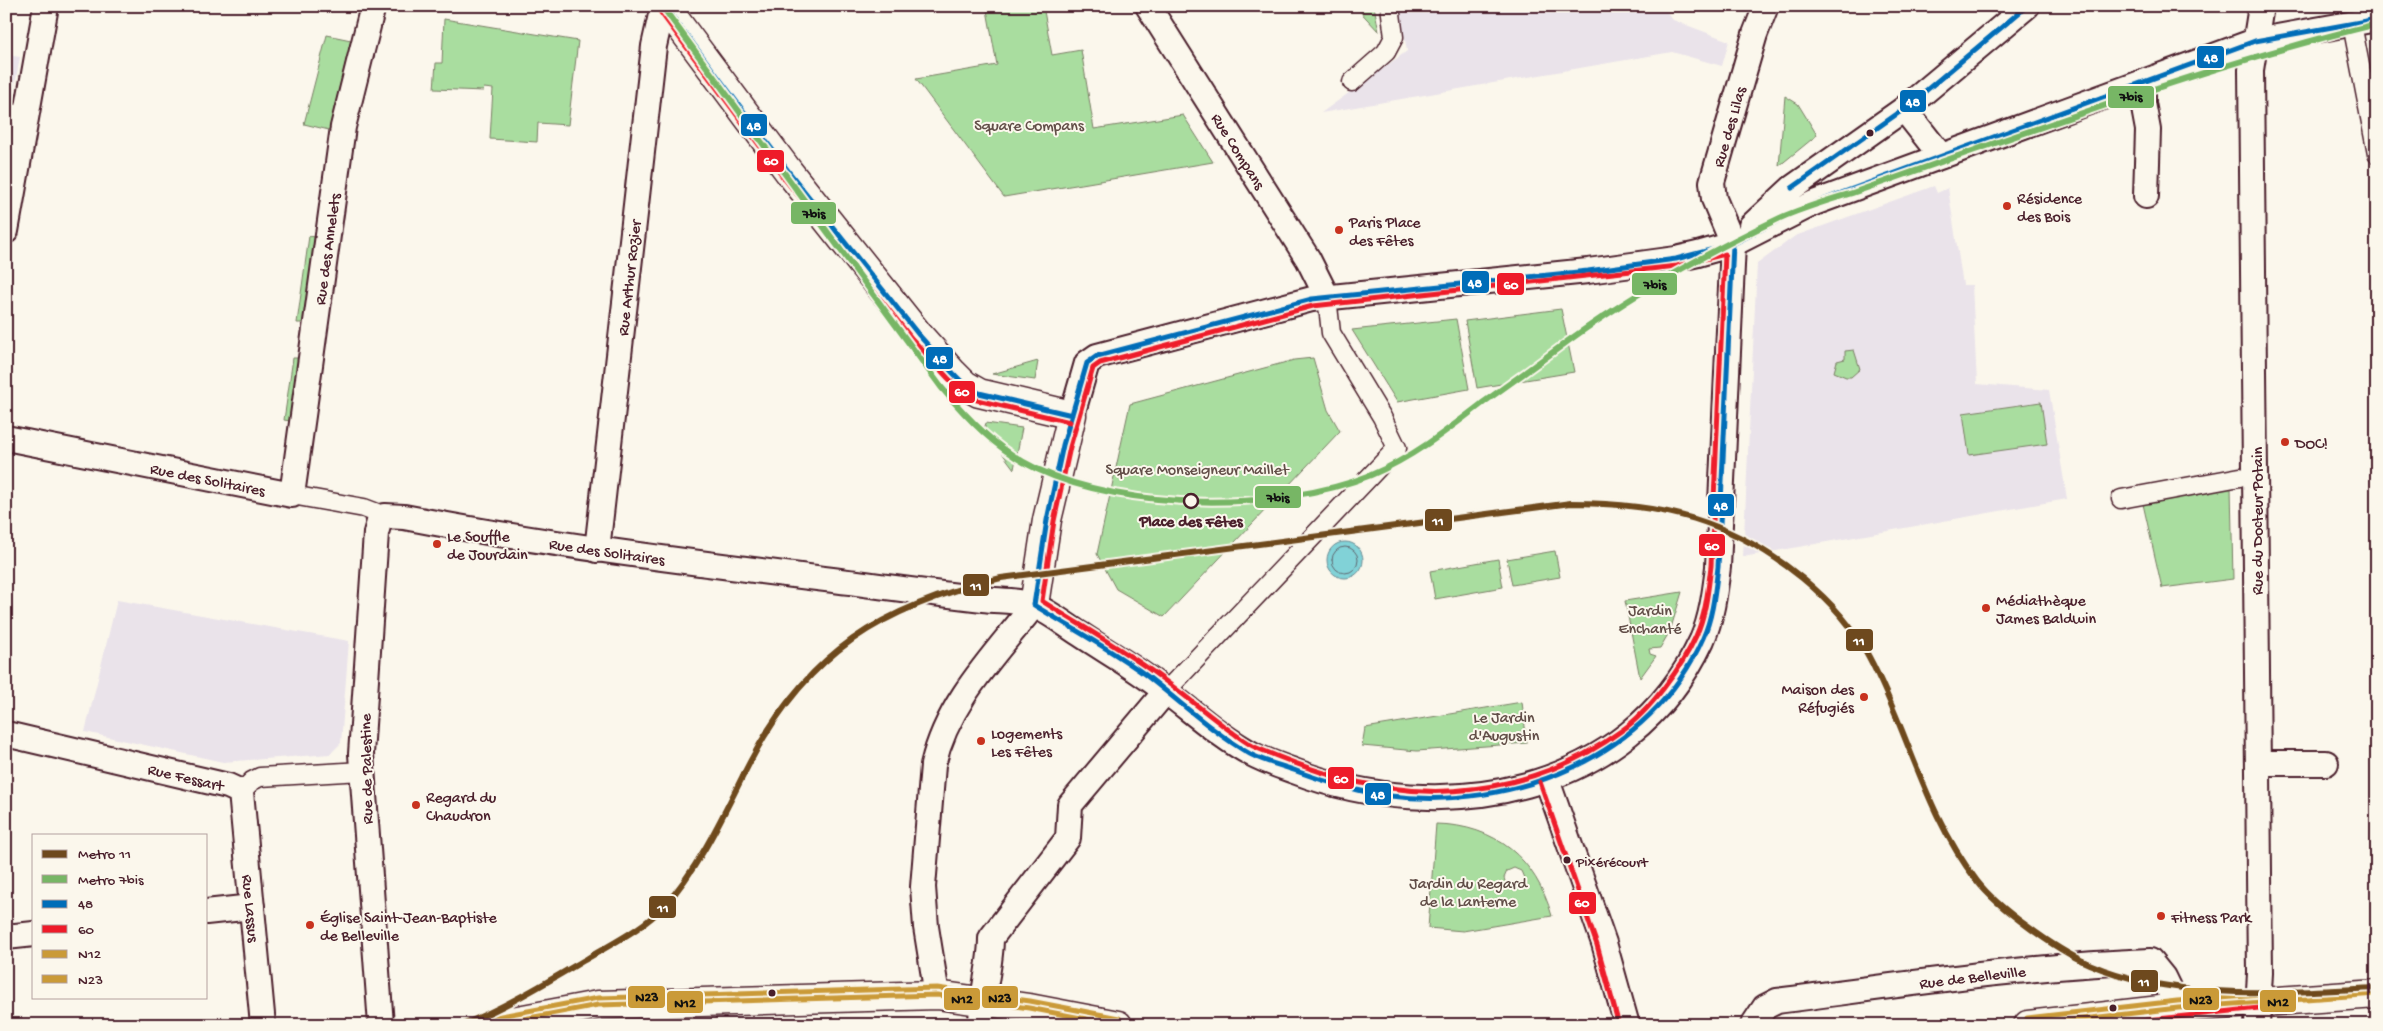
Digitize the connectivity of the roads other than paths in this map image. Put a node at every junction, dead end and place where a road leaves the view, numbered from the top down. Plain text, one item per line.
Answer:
1 (46, 6) edge
2 (373, 6) edge
3 (1148, 6) edge
4 (1390, 6) edge
5 (1766, 6) edge
6 (2027, 6) edge
7 (2261, 6) edge
8 (662, 14) edge
9 (2377, 19) edge
10 (2352, 24) junction
11 (2255, 41) junction
12 (1352, 82) dead end
13 (2143, 82) junction
14 (1904, 108) junction
15 (17, 114) edge
16 (2377, 154) edge
17 (1940, 156) junction
18 (2146, 196) dead end
19 (6, 231) edge
20 (1733, 244) junction
21 (1327, 297) junction
22 (1072, 414) junction
23 (6, 438) edge
24 (2240, 477) dead end
25 (292, 495) junction
26 (2121, 499) dead end
27 (385, 516) junction
28 (597, 550) junction
29 (1034, 605) junction
30 (1166, 691) junction
31 (6, 734) edge
32 (2258, 763) junction
33 (2326, 763) dead end
34 (362, 770) junction
35 (1547, 780) junction
36 (241, 792) junction
37 (252, 906) junction
38 (208, 912) edge
39 (32, 934) edge
40 (6, 937) edge
41 (2377, 994) edge
42 (937, 995) junction
43 (2178, 1008) junction
44 (982, 1013) edge
45 (2257, 1013) edge
46 (263, 1025) edge
47 (381, 1025) edge
48 (492, 1025) edge
49 (1118, 1025) edge
50 (1627, 1025) edge
51 (1753, 1025) edge
52 (2028, 1025) edge

1 - 15 street
2 - 25 street, Rue des Annelets
3 - 21 street, Rue Compans
4 - 12 street
5 - 20 street, Rue des Lilas
6 - 14 street
7 - 11 street, Rue du Docteur Potain
8 - 22 main road
8 - 28 street, Rue Arthur Rozier
9 - 10 street
10 - 11 street
10 - 16 street
11 - 13 street
11 - 32 street, Rue du Docteur Potain
13 - 17 street
13 - 18 street
14 - 17 street
14 - 20 street
15 - 19 street
17 - 20 street
20 - 21 street
20 - 35 street
21 - 22 street
21 - 30 street
22 - 29 main road
23 - 25 street, Rue des Solitaires
24 - 26 street
25 - 27 street, Rue des Solitaires
27 - 28 street, Rue des Solitaires
27 - 34 street, Rue de Palestine
28 - 29 street, Rue des Solitaires
29 - 30 street
29 - 42 street
30 - 35 street
30 - 44 street
31 - 36 street, Rue Fessart
32 - 33 street
32 - 45 street, Rue du Docteur Potain
34 - 36 street, Rue Fessart
34 - 47 street, Rue de Palestine
35 - 50 street
36 - 37 street, Rue Lassus
37 - 38 street
37 - 46 street, Rue Lassus
39 - 40 street
41 - 45 main road
42 - 44 main road
42 - 48 main road
43 - 45 main road
43 - 51 street, Rue de Belleville
43 - 52 main road
44 - 49 main road

